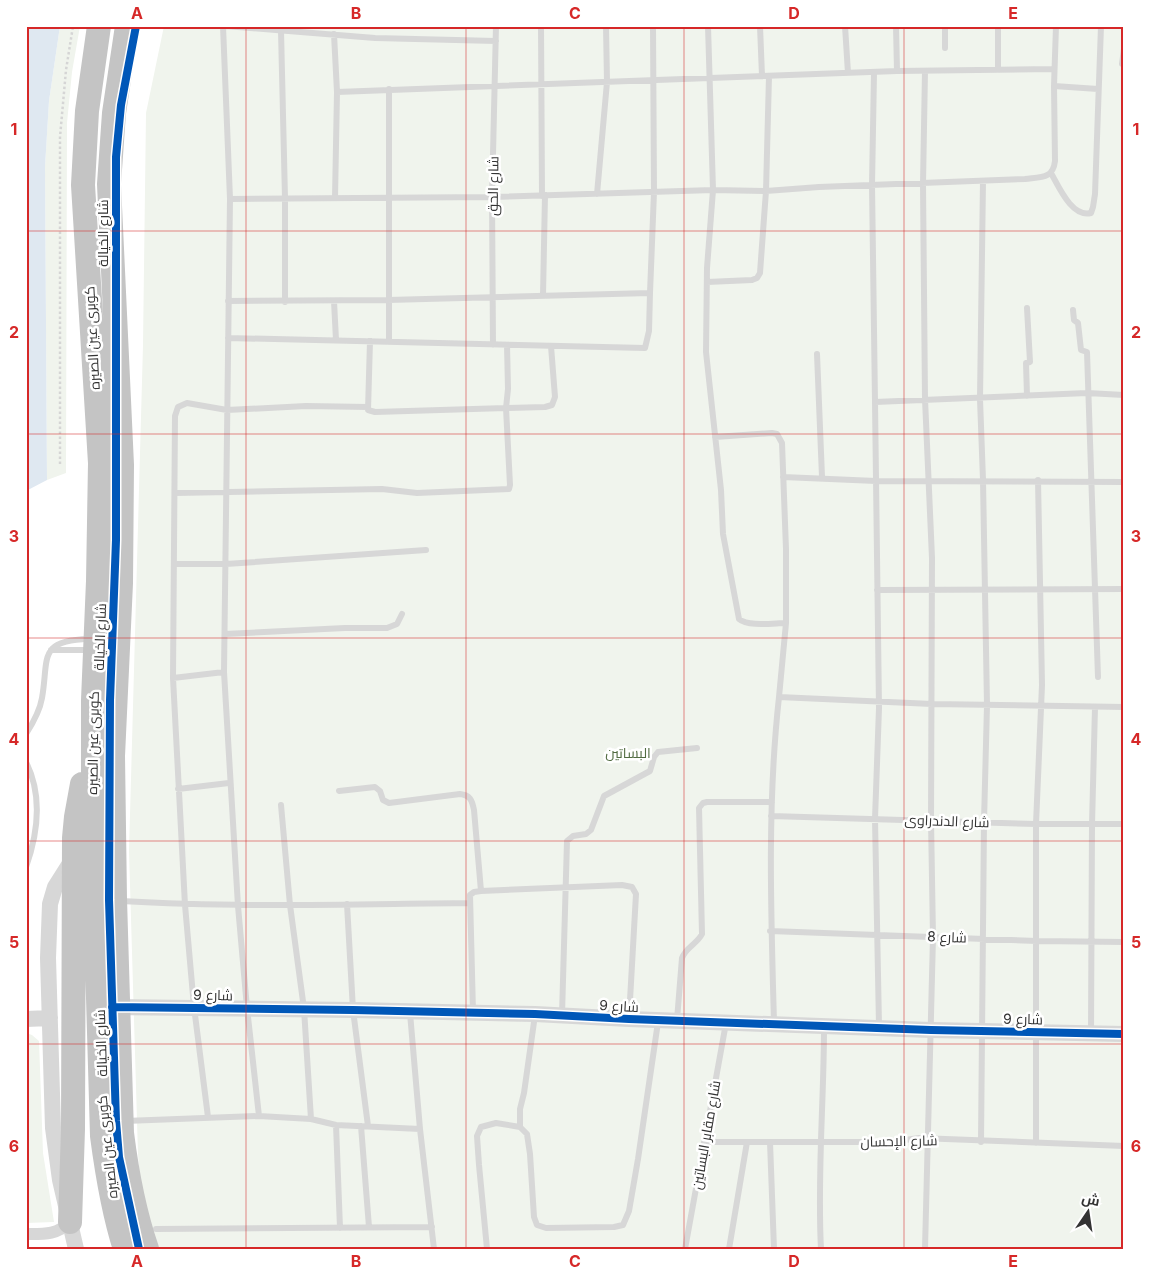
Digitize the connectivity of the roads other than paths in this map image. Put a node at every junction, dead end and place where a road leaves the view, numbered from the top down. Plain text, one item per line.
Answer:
1 (99, 26) edge
2 (110, 26) edge
3 (127, 26) edge
4 (136, 26) edge
5 (224, 26) edge
6 (496, 26) edge
7 (541, 26) edge
8 (606, 26) edge
9 (653, 26) edge
10 (708, 26) edge
11 (760, 26) edge
12 (845, 26) edge
13 (896, 26) edge
14 (945, 26) edge
15 (998, 26) edge
16 (1056, 26) edge
17 (1101, 26) edge
18 (281, 31) junction
19 (334, 34) junction
20 (496, 41) junction
21 (945, 48) dead end
22 (1124, 49) edge
23 (1122, 64) dead end
24 (998, 69) junction
25 (1054, 69) junction
26 (897, 71) junction
27 (925, 71) junction
28 (874, 72) junction
29 (848, 73) junction
30 (762, 76) junction
31 (770, 76) junction
32 (710, 78) junction
33 (654, 81) junction
34 (607, 82) junction
35 (541, 84) junction
36 (495, 85) junction
37 (1054, 86) junction
38 (1098, 89) junction
39 (389, 90) junction
40 (338, 92) junction
41 (1052, 173) junction
42 (983, 181) junction
43 (923, 184) junction
44 (872, 185) junction
45 (713, 190) junction
46 (766, 190) junction
47 (654, 192) junction
48 (597, 194) junction
49 (544, 196) junction
50 (492, 197) junction
51 (285, 198) junction
52 (335, 198) junction
53 (388, 198) junction
54 (230, 199) junction
55 (707, 282) junction
56 (650, 292) junction
57 (543, 296) junction
58 (493, 298) junction
59 (388, 300) junction
60 (228, 301) junction
61 (334, 301) junction
62 (285, 302) junction
63 (1027, 308) dead end
64 (1073, 310) dead end
65 (228, 338) junction
66 (336, 340) junction
67 (370, 341) junction
68 (389, 342) junction
69 (493, 345) junction
70 (507, 345) junction
71 (551, 346) junction
72 (817, 354) dead end
73 (1087, 394) junction
74 (1124, 395) edge
75 (1027, 396) junction
76 (926, 399) junction
77 (980, 399) junction
78 (875, 402) junction
79 (368, 408) junction
80 (506, 408) junction
81 (227, 410) junction
82 (715, 438) junction
83 (783, 477) junction
84 (822, 477) junction
85 (983, 480) junction
86 (1038, 480) junction
87 (1091, 480) junction
88 (876, 481) junction
89 (929, 481) junction
90 (1124, 482) edge
91 (176, 492) junction
92 (228, 492) junction
93 (426, 550) dead end
94 (175, 564) junction
95 (226, 564) junction
96 (1095, 588) junction
97 (1040, 589) junction
98 (1124, 589) edge
99 (877, 590) junction
100 (931, 590) junction
101 (985, 590) junction
102 (402, 614) dead end
103 (786, 623) junction
104 (225, 634) junction
105 (88, 644) junction
106 (51, 650) junction
107 (112, 651) junction
108 (224, 672) junction
109 (1098, 677) dead end
110 (173, 678) junction
111 (779, 697) junction
112 (879, 702) junction
113 (932, 704) junction
114 (987, 705) junction
115 (1041, 707) junction
116 (1095, 707) junction
117 (1124, 707) edge
118 (26, 734) edge
119 (697, 748) dead end
120 (92, 757) junction
121 (26, 762) edge
122 (230, 783) junction
123 (178, 789) junction
124 (339, 791) dead end
125 (772, 802) junction
126 (281, 805) dead end
127 (771, 816) junction
128 (875, 819) junction
129 (931, 820) junction
130 (984, 822) junction
131 (1036, 824) junction
132 (1092, 824) junction
133 (1124, 824) edge
134 (84, 843) junction
135 (26, 867) edge
136 (565, 887) junction
137 (482, 891) junction
138 (109, 900) junction
139 (469, 902) junction
140 (348, 904) junction
141 (185, 905) junction
142 (290, 905) junction
143 (238, 906) junction
144 (770, 931) junction
145 (877, 935) junction
146 (933, 937) junction
147 (983, 939) junction
148 (1037, 941) junction
149 (1092, 941) junction
150 (1124, 942) edge
151 (112, 1007) junction
152 (194, 1007) junction
153 (247, 1008) junction
154 (304, 1009) junction
155 (353, 1010) junction
156 (410, 1012) junction
157 (473, 1013) junction
158 (535, 1014) junction
159 (562, 1016) junction
160 (50, 1018) junction
161 (26, 1019) edge
162 (629, 1019) junction
163 (658, 1020) junction
164 (677, 1021) junction
165 (726, 1022) junction
166 (774, 1024) junction
167 (824, 1025) junction
168 (879, 1028) junction
169 (931, 1030) junction
170 (982, 1031) junction
171 (1037, 1032) junction
172 (1091, 1033) junction
173 (1124, 1034) edge
174 (259, 1116) junction
175 (208, 1117) junction
176 (311, 1120) junction
177 (116, 1121) junction
178 (336, 1125) junction
179 (361, 1126) junction
180 (368, 1126) junction
181 (520, 1127) junction
182 (420, 1129) junction
183 (927, 1139) junction
184 (821, 1141) junction
185 (704, 1142) junction
186 (747, 1142) junction
187 (770, 1142) junction
188 (981, 1142) junction
189 (1036, 1143) junction
190 (1124, 1146) edge
191 (70, 1222) junction
192 (369, 1227) junction
193 (432, 1227) junction
194 (340, 1228) junction
195 (26, 1234) edge
196 (151, 1239) edge
197 (76, 1249) edge
198 (118, 1249) edge
199 (125, 1249) edge
200 (139, 1249) edge
201 (434, 1249) edge
202 (488, 1249) edge
203 (685, 1249) edge
204 (729, 1249) edge
205 (774, 1249) edge
206 (822, 1249) edge
207 (925, 1249) edge

1 - 120 highway, كوبرى عين الصيره
2 - 105 street, شارع الخيالة
3 - 196 highway, كوبرى عين الصيره
4 - 107 street, شارع الخيالة
5 - 18 lane
5 - 54 lane
6 - 20 lane, شارع الحق
7 - 35 lane
8 - 34 lane
9 - 33 lane
10 - 32 lane
11 - 30 lane
12 - 29 lane
13 - 26 lane
14 - 21 lane
15 - 24 lane
16 - 25 lane
17 - 38 lane
18 - 19 lane
18 - 51 lane
19 - 20 lane
19 - 40 lane
20 - 36 lane, شارع الحق
22 - 23 lane
24 - 25 lane
24 - 27 lane
25 - 37 lane
26 - 27 lane
26 - 28 lane
27 - 43 lane
28 - 29 lane
28 - 44 lane
29 - 31 lane
30 - 31 lane
30 - 32 lane
31 - 46 lane
32 - 33 lane
32 - 45 lane
33 - 34 lane
33 - 47 lane
34 - 35 lane
34 - 48 lane
35 - 36 lane
35 - 49 lane
36 - 39 lane
36 - 50 lane, شارع الحق
37 - 38 lane
37 - 41 lane
38 - 41 lane
39 - 40 lane
39 - 53 lane
40 - 52 lane
41 - 42 lane
42 - 43 lane
42 - 77 lane
43 - 44 lane
43 - 76 lane
44 - 46 lane
44 - 78 lane
45 - 46 lane
45 - 47 lane
45 - 55 lane
46 - 55 lane
47 - 48 lane
47 - 56 lane
48 - 49 lane
49 - 50 lane
49 - 57 lane
50 - 53 lane
50 - 58 lane, شارع الحق
51 - 52 lane
51 - 54 lane
51 - 62 lane
52 - 53 lane
53 - 59 lane
54 - 60 lane
55 - 82 lane
56 - 57 lane
56 - 71 lane
57 - 58 lane
58 - 59 lane
58 - 69 lane, شارع الحق
59 - 61 lane
59 - 68 lane
60 - 62 lane
60 - 65 lane
61 - 62 lane
61 - 66 lane
63 - 75 lane
64 - 73 lane
65 - 66 lane
65 - 81 lane
66 - 67 lane
67 - 68 lane
67 - 79 lane
68 - 69 lane
69 - 70 lane
70 - 71 lane
70 - 80 lane
71 - 80 lane
72 - 84 lane
73 - 74 lane
73 - 75 lane
73 - 87 lane
75 - 77 lane
76 - 77 lane
76 - 78 lane
76 - 89 lane
77 - 85 lane
78 - 88 lane
79 - 80 lane
79 - 81 lane
80 - 92 lane
81 - 91 lane
81 - 92 lane
82 - 83 lane
82 - 103 lane
83 - 84 lane
83 - 103 lane
84 - 88 lane
85 - 86 lane
85 - 89 lane
85 - 101 lane
86 - 87 lane
86 - 97 lane
87 - 90 lane
87 - 96 lane
88 - 89 lane
88 - 99 lane
89 - 100 lane
91 - 92 lane
91 - 94 lane
92 - 95 lane
93 - 95 lane
94 - 95 lane
94 - 110 lane
95 - 104 lane
96 - 97 lane
96 - 98 lane
96 - 109 lane
97 - 101 lane
97 - 115 lane
99 - 100 lane
99 - 112 lane
100 - 101 lane
100 - 113 lane
101 - 114 lane
102 - 104 lane
103 - 111 lane
104 - 108 lane
105 - 106 lane
105 - 106 lane
105 - 107 street
105 - 134 street, شارع الخيالة
106 - 118 lane
107 - 138 street, شارع الخيالة
108 - 110 lane
108 - 122 lane
110 - 123 lane
111 - 112 lane
111 - 125 lane
112 - 113 lane
112 - 128 lane
113 - 114 lane
113 - 129 lane
114 - 115 lane
114 - 130 lane
115 - 116 lane
115 - 131 lane
116 - 117 lane
116 - 132 lane
119 - 136 lane
120 - 191 highway
120 - 199 highway, كوبرى عين الصيره
121 - 135 lane
122 - 123 lane
122 - 143 lane
123 - 141 lane
124 - 137 lane
125 - 127 lane
125 - 164 lane
126 - 142 lane
127 - 128 lane, شارع الدندراوى
127 - 144 lane
128 - 129 lane, شارع الدندراوى
128 - 145 lane
129 - 130 lane, شارع الدندراوى
129 - 146 lane
130 - 131 lane, شارع الدندراوى
130 - 147 lane
131 - 132 lane, شارع الدندراوى
131 - 148 lane
132 - 133 lane, شارع الدندراوى
132 - 149 lane
134 - 160 street
134 - 198 street, شارع الخيالة
136 - 137 lane
136 - 159 lane
136 - 162 lane
137 - 139 lane
138 - 141 lane
138 - 151 street, شارع الخيالة
139 - 140 lane
139 - 157 lane
140 - 142 lane
140 - 155 lane
141 - 143 lane
141 - 152 lane
142 - 143 lane
142 - 154 lane
143 - 153 lane
144 - 145 lane, شارع 8
144 - 166 lane
145 - 146 lane, شارع 8
145 - 168 lane
146 - 147 lane, شارع 8
146 - 169 lane
147 - 148 lane, شارع 8
147 - 170 lane
148 - 149 lane, شارع 8
148 - 171 lane
149 - 150 lane, شارع 8
149 - 172 lane
151 - 152 street, شارع 9
151 - 177 street, شارع الخيالة
152 - 153 street, شارع 9
152 - 175 lane
153 - 154 street, شارع 9
153 - 174 lane
154 - 155 street, شارع 9
154 - 176 lane
155 - 156 street, شارع 9
155 - 180 lane
156 - 157 street, شارع 9
156 - 182 lane
157 - 158 street, شارع 9
158 - 159 street, شارع 9
158 - 181 lane
159 - 162 street, شارع 9
160 - 161 street
160 - 191 street
162 - 163 street, شارع 9
163 - 164 street, شارع 9
163 - 181 lane
164 - 165 street, شارع 9
165 - 166 street, شارع 9
165 - 185 lane, شارع مقابر البساتين
166 - 167 street, شارع 9
167 - 168 street, شارع 9
167 - 184 lane
168 - 169 street, شارع 9
169 - 170 street, شارع 9
169 - 183 lane
170 - 171 street, شارع 9
170 - 188 lane
171 - 172 street, شارع 9
171 - 189 lane
172 - 173 street, شارع 9
174 - 175 lane
174 - 176 lane
175 - 177 lane
176 - 178 lane
177 - 200 street, شارع الخيالة
178 - 179 lane
178 - 194 lane
179 - 180 lane
179 - 192 lane
180 - 182 lane
181 - 202 lane
182 - 193 lane
183 - 184 lane, شارع الإحسان
183 - 188 lane, شارع الإحسان
183 - 207 lane
184 - 187 lane, شارع الإحسان
184 - 206 lane
185 - 186 lane, شارع الإحسان
185 - 203 lane, شارع مقابر البساتين
186 - 187 lane, شارع الإحسان
186 - 204 lane
187 - 205 lane
188 - 189 lane, شارع الإحسان
189 - 190 lane, شارع الإحسان
191 - 195 street
191 - 197 street
192 - 193 lane
192 - 194 lane
193 - 201 lane
194 - 196 lane

